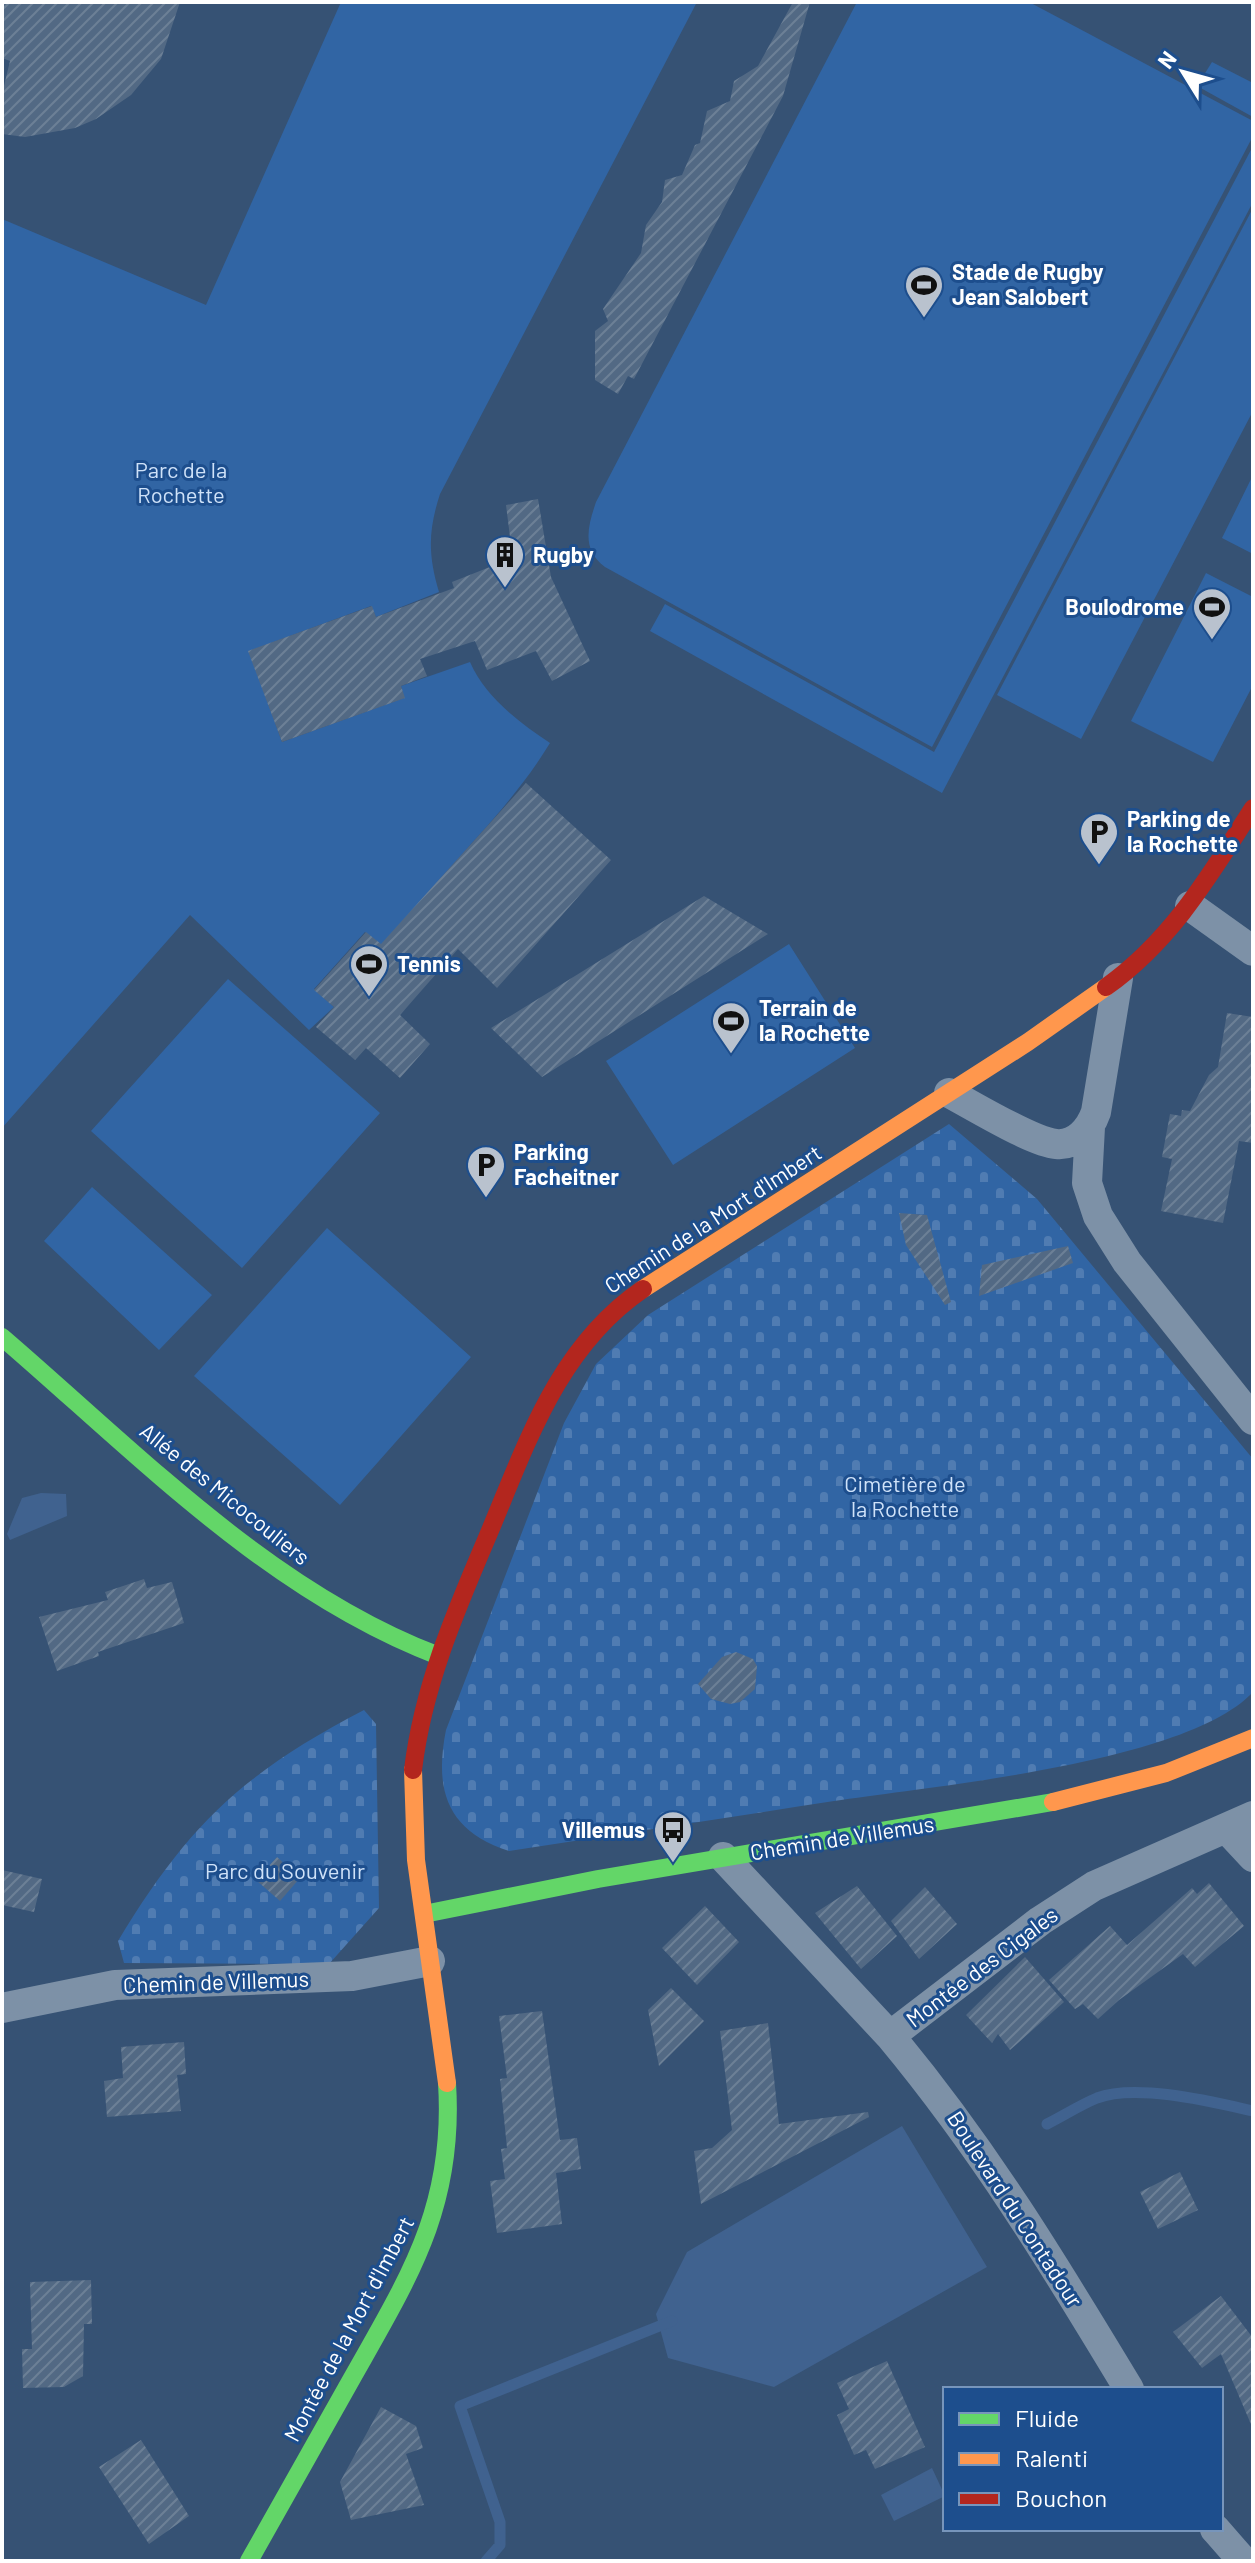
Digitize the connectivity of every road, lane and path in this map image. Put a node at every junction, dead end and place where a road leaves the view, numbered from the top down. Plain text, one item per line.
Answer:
1 (1253, 808) edge
2 (1190, 906) junction
3 (1253, 951) edge
4 (1118, 978) junction
5 (949, 1093) junction
6 (1090, 1127) junction
7 (2, 1337) edge
8 (1253, 1420) edge
9 (439, 1656) junction
10 (1253, 1738) edge
11 (1239, 1822) edge
12 (723, 1857) junction
13 (1253, 1857) edge
14 (424, 1914) junction
15 (430, 1961) junction
16 (2, 2008) edge
17 (890, 2036) junction
18 (1128, 2387) edge
19 (1217, 2531) edge
20 (249, 2561) edge
21 (1243, 2561) edge

1 - 2 street, Chemin de la Mort d'Imbert
2 - 3 street
2 - 4 street, Chemin de la Mort d'Imbert
4 - 5 street, Chemin de la Mort d'Imbert
4 - 6 street
5 - 6 street
5 - 9 street, Chemin de la Mort d'Imbert
6 - 8 street
7 - 9 street, Allée des Micocouliers
9 - 14 street, Chemin de la Mort d'Imbert
10 - 12 street, Chemin de Villemus
11 - 13 street
11 - 17 street, Montée des Cigales
12 - 14 street, Chemin de Villemus
12 - 17 street, Montée des Cigales
14 - 15 street, Montée de la Mort d'Imbert
15 - 16 street, Chemin de Villemus
15 - 20 street, Montée de la Mort d'Imbert
17 - 18 street, Boulevard du Contadour
19 - 21 street

